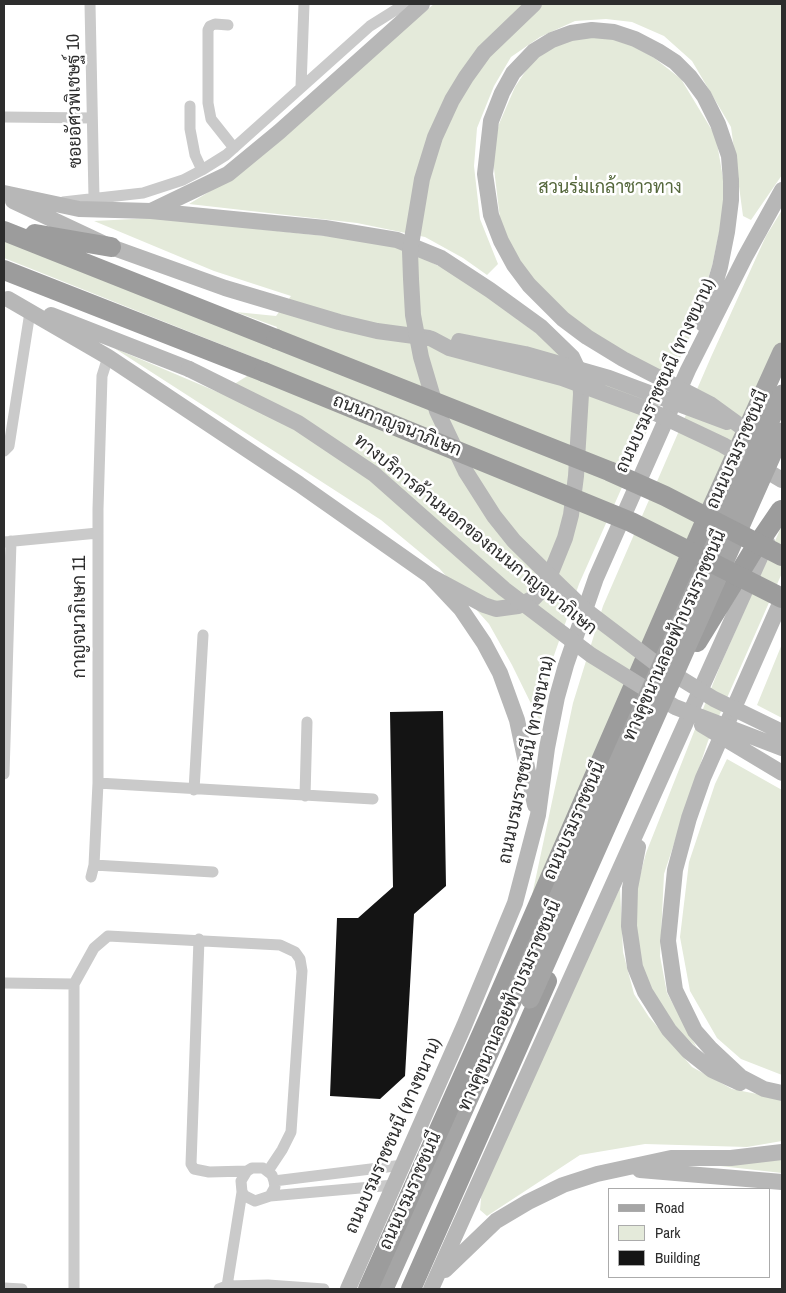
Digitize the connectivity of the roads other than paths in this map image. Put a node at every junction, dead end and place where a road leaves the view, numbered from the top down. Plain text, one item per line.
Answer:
1 (90, 4) edge
2 (304, 4) edge
3 (389, 4) edge
4 (405, 4) edge
5 (422, 4) edge
6 (534, 4) edge
7 (228, 25) dead end
8 (370, 26) junction
9 (301, 87) junction
10 (190, 106) dead end
11 (4, 117) edge
12 (92, 118) junction
13 (234, 148) junction
14 (202, 170) junction
15 (782, 190) edge
16 (4, 193) edge
17 (4, 197) edge
18 (94, 198) junction
19 (54, 203) junction
20 (151, 211) junction
21 (4, 230) edge
22 (111, 247) junction
23 (4, 270) edge
24 (6, 298) edge
25 (30, 312) junction
26 (432, 338) junction
27 (782, 352) edge
28 (697, 353) junction
29 (108, 357) junction
30 (782, 394) edge
31 (743, 428) junction
32 (782, 432) edge
33 (782, 449) edge
34 (4, 451) edge
35 (782, 480) edge
36 (782, 509) edge
37 (705, 522) joint
38 (98, 534) junction
39 (742, 541) joint
40 (7, 542) edge
41 (782, 556) edge
42 (430, 576) junction
43 (782, 599) edge
44 (203, 635) dead end
45 (697, 642) junction
46 (6, 680) edge
47 (675, 707) junction
48 (307, 722) dead end
49 (782, 732) edge
50 (782, 748) edge
51 (782, 773) edge
52 (4, 774) edge
53 (98, 783) junction
54 (194, 790) junction
55 (305, 796) junction
56 (373, 799) dead end
57 (650, 802) junction
58 (538, 815) junction
59 (94, 865) junction
60 (213, 872) dead end
61 (92, 877) dead end
62 (199, 939) junction
63 (4, 983) edge
64 (74, 984) junction
65 (779, 1093) edge
66 (782, 1152) edge
67 (403, 1165) junction
68 (623, 1169) junction
69 (247, 1171) junction
70 (271, 1176) junction
71 (782, 1182) edge
72 (394, 1185) junction
73 (242, 1192) junction
74 (270, 1196) junction
75 (433, 1285) edge
76 (4, 1288) edge
77 (223, 1288) edge
78 (22, 1289) edge
79 (74, 1289) edge
80 (324, 1289) edge
81 (348, 1289) edge
82 (368, 1289) edge
83 (384, 1289) edge
84 (401, 1289) edge
85 (411, 1289) edge

1 - 12 street, ซอยอัศวพิเชษฐ์ 10
2 - 9 street
3 - 8 street
4 - 8 street
5 - 20 main road
6 - 49 main road, bridge
7 - 13 street
8 - 9 street
9 - 13 street
10 - 14 street
11 - 12 street
12 - 18 street, ซอยอัศวพิเชษฐ์ 10
13 - 14 street
14 - 18 street
15 - 28 main road, ถนนบรมราชชนนี (ทางขนาน)
16 - 19 main road
17 - 22 main road
18 - 19 street
19 - 20 main road
20 - 42 main road
21 - 22 highway
21 - 41 highway, ถนนกาญจนาภิเษก, bridge
22 - 26 main road
23 - 43 highway, ถนนกาญจนาภิเษก, bridge
24 - 25 main road
24 - 47 main road, ทางบริการด้านนอกของถนนกาญจนาภิเษก, bridge
25 - 29 main road
25 - 34 street
26 - 31 main road, bridge
26 - 35 main road, bridge
27 - 37 main road, ถนนบรมราชชนนี
28 - 31 main road, bridge
28 - 58 main road, ถนนบรมราชชนนี (ทางขนาน)
29 - 38 street, กาญจนาภิเษก 11
29 - 42 main road
30 - 83 main road, ทางคู่ขนานลอยฟ้าบรมราชชนนี, bridge
31 - 33 main road, bridge
32 - 84 main road, ทางคู่ขนานลอยฟ้าบรมราชชนนี, bridge
33 - 39 main road
36 - 45 highway
36 - 57 main road
37 - 82 highway, ถนนบรมราชชนนี
38 - 40 street
38 - 53 street, กาญจนาภิเษก 11
39 - 45 highway
40 - 46 street
42 - 58 main road
43 - 65 main road
44 - 54 street
45 - 85 highway
46 - 52 street
47 - 50 main road, ทางบริการด้านนอกของถนนกาญจนาภิเษก, bridge
47 - 51 main road, bridge
48 - 55 street
53 - 54 street
53 - 59 street, กาญจนาภิเษก 11
54 - 55 street
55 - 56 street
57 - 65 main road
57 - 75 main road
58 - 67 main road, ถนนบรมราชชนนี (ทางขนาน)
59 - 60 street
59 - 61 street, กาญจนาภิเษก 11
62 - 64 street
62 - 69 street
62 - 70 street
63 - 64 street
64 - 79 street
66 - 68 main road
67 - 70 street
67 - 72 main road, ถนนบรมราชชนนี (ทางขนาน)
68 - 71 main road
68 - 75 main road
69 - 70 street
69 - 73 street
70 - 74 street
72 - 74 street
72 - 81 main road, ถนนบรมราชชนนี (ทางขนาน)
73 - 74 street
73 - 77 street
76 - 78 street
77 - 80 street

